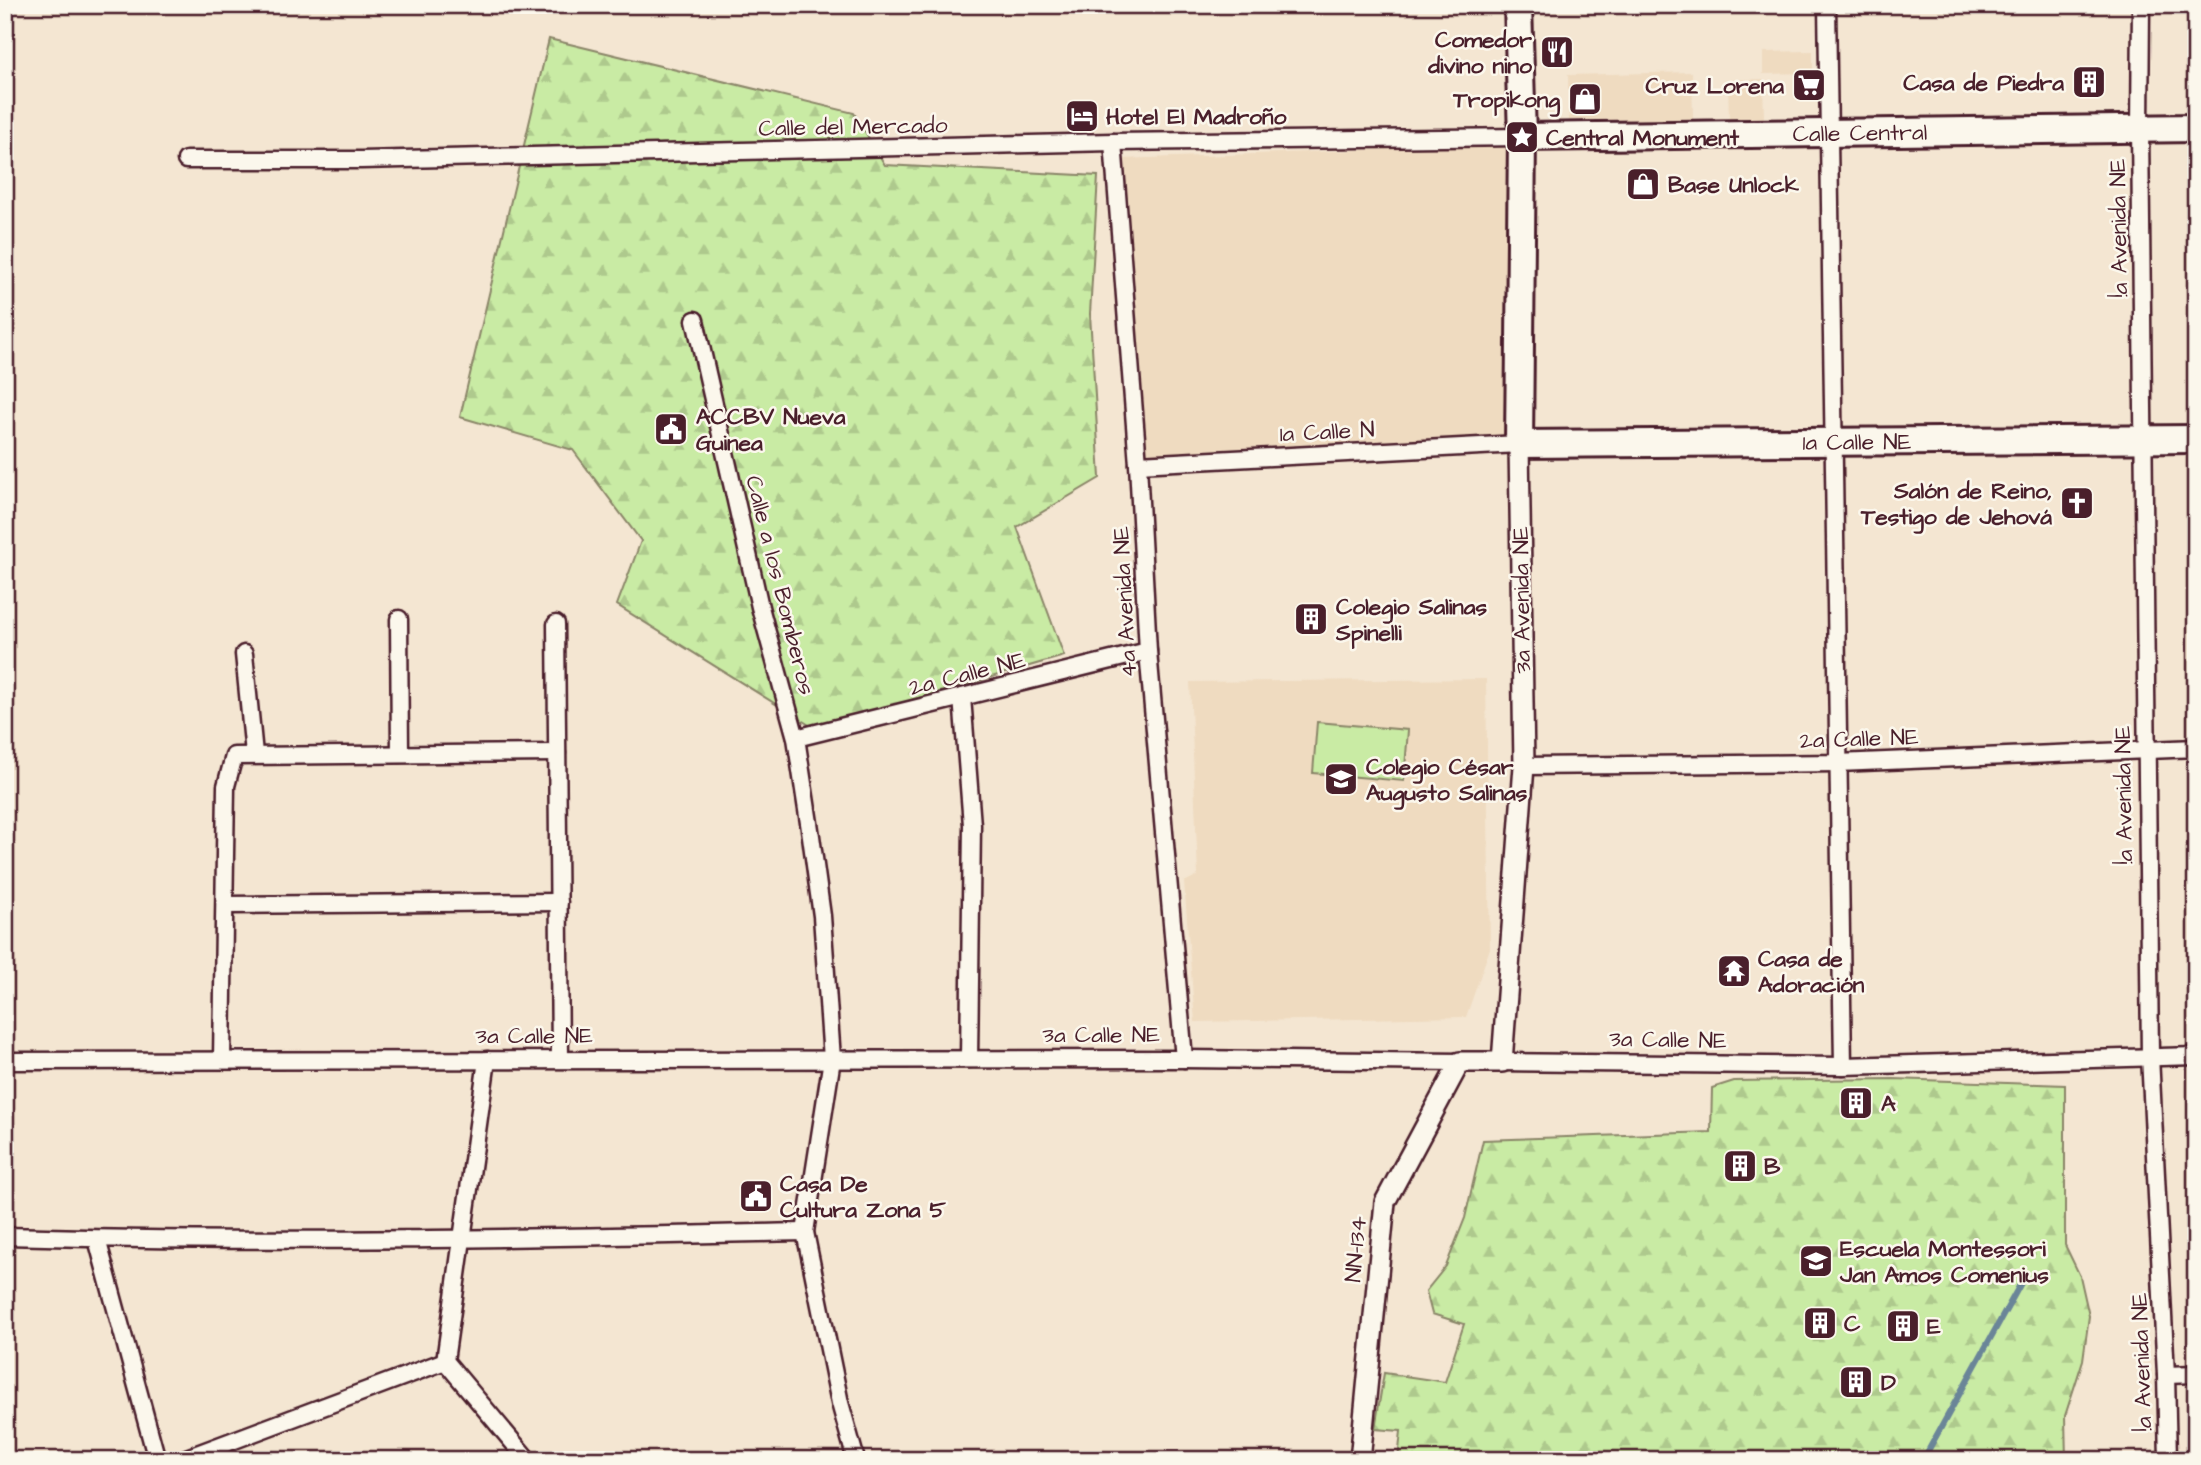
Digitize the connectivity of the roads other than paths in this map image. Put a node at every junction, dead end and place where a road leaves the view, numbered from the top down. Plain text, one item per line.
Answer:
1 (1518, 5) edge
2 (1828, 5) edge
3 (2141, 5) edge
4 (2140, 128) junction
5 (2196, 128) edge
6 (1831, 133) junction
7 (1522, 137) junction
8 (1113, 142) junction
9 (186, 160) dead end
10 (695, 320) dead end
11 (2143, 439) junction
12 (2196, 439) edge
13 (1833, 442) junction
14 (1519, 444) junction
15 (1139, 464) junction
16 (399, 619) dead end
17 (556, 624) dead end
18 (1148, 652) junction
19 (244, 654) dead end
20 (962, 697) junction
21 (796, 738) junction
22 (2196, 748) edge
23 (2146, 750) junction
24 (557, 753) junction
25 (254, 754) junction
26 (400, 754) junction
27 (1838, 763) junction
28 (1524, 766) junction
29 (559, 902) junction
30 (225, 905) junction
31 (2150, 1056) junction
32 (2196, 1056) edge
33 (561, 1059) junction
34 (832, 1059) junction
35 (969, 1059) junction
36 (1184, 1059) junction
37 (222, 1060) junction
38 (487, 1060) junction
39 (5, 1061) edge
40 (1460, 1062) junction
41 (1502, 1062) junction
42 (1843, 1066) junction
43 (805, 1232) junction
44 (5, 1236) edge
45 (97, 1239) junction
46 (462, 1240) junction
47 (444, 1360) junction
48 (2196, 1374) edge
49 (2166, 1375) junction
50 (157, 1460) edge
51 (181, 1460) edge
52 (528, 1460) edge
53 (856, 1460) edge
54 (1360, 1460) edge
55 (2168, 1460) edge

1 - 7 highway, 3a Avenida NE
2 - 6 street
3 - 4 street, !a Avenida NE
4 - 5 highway, Calle Central
4 - 6 highway, Calle Central
4 - 11 street, !a Avenida NE
6 - 7 highway, Calle Central
6 - 13 street
7 - 8 street, Calle del Mercado
7 - 14 highway, 3a Avenida NE
8 - 9 street, Calle del Mercado
8 - 15 street, 4a Avenida NE
10 - 21 street, Calle a los Bomberos
11 - 12 highway, 1a Calle NE
11 - 13 highway, 1a Calle NE
11 - 23 street, !a Avenida NE
13 - 14 highway, 1a Calle NE
13 - 27 street
14 - 15 street, 1a Calle N
14 - 28 street, 3a Avenida NE
15 - 18 street, 4a Avenida NE
16 - 26 street
17 - 24 street
18 - 20 street, 2a Calle NE
18 - 36 street, 4a Avenida NE
19 - 25 street
20 - 21 street, 2a Calle NE
20 - 35 street
21 - 34 street, Calle a los Bomberos
22 - 23 street, 2a Calle NE
23 - 27 street, 2a Calle NE
23 - 31 street, !a Avenida NE
24 - 26 street
24 - 29 street
25 - 26 street
25 - 30 street
27 - 28 street, 2a Calle NE
27 - 42 street
28 - 41 street, 3a Avenida NE
29 - 30 street
29 - 33 street
30 - 37 street
31 - 32 street, 3a Calle NE
31 - 42 street, 3a Calle NE
31 - 49 street, !a Avenida NE
33 - 34 street, 3a Calle NE
33 - 38 street, 3a Calle NE
34 - 35 street, 3a Calle NE
34 - 43 street, Calle a los Bomberos
35 - 36 street, 3a Calle NE
36 - 40 street, 3a Calle NE
37 - 38 street, 3a Calle NE
37 - 39 street, 3a Calle NE
38 - 46 street
40 - 41 street, 3a Calle NE
40 - 54 street, NN-134 / NN-134
41 - 42 street, 3a Calle NE
43 - 46 street
43 - 53 street
44 - 45 street
45 - 46 street
45 - 50 street
46 - 47 street
47 - 51 street
47 - 52 street
48 - 49 street
49 - 55 street, !a Avenida NE

